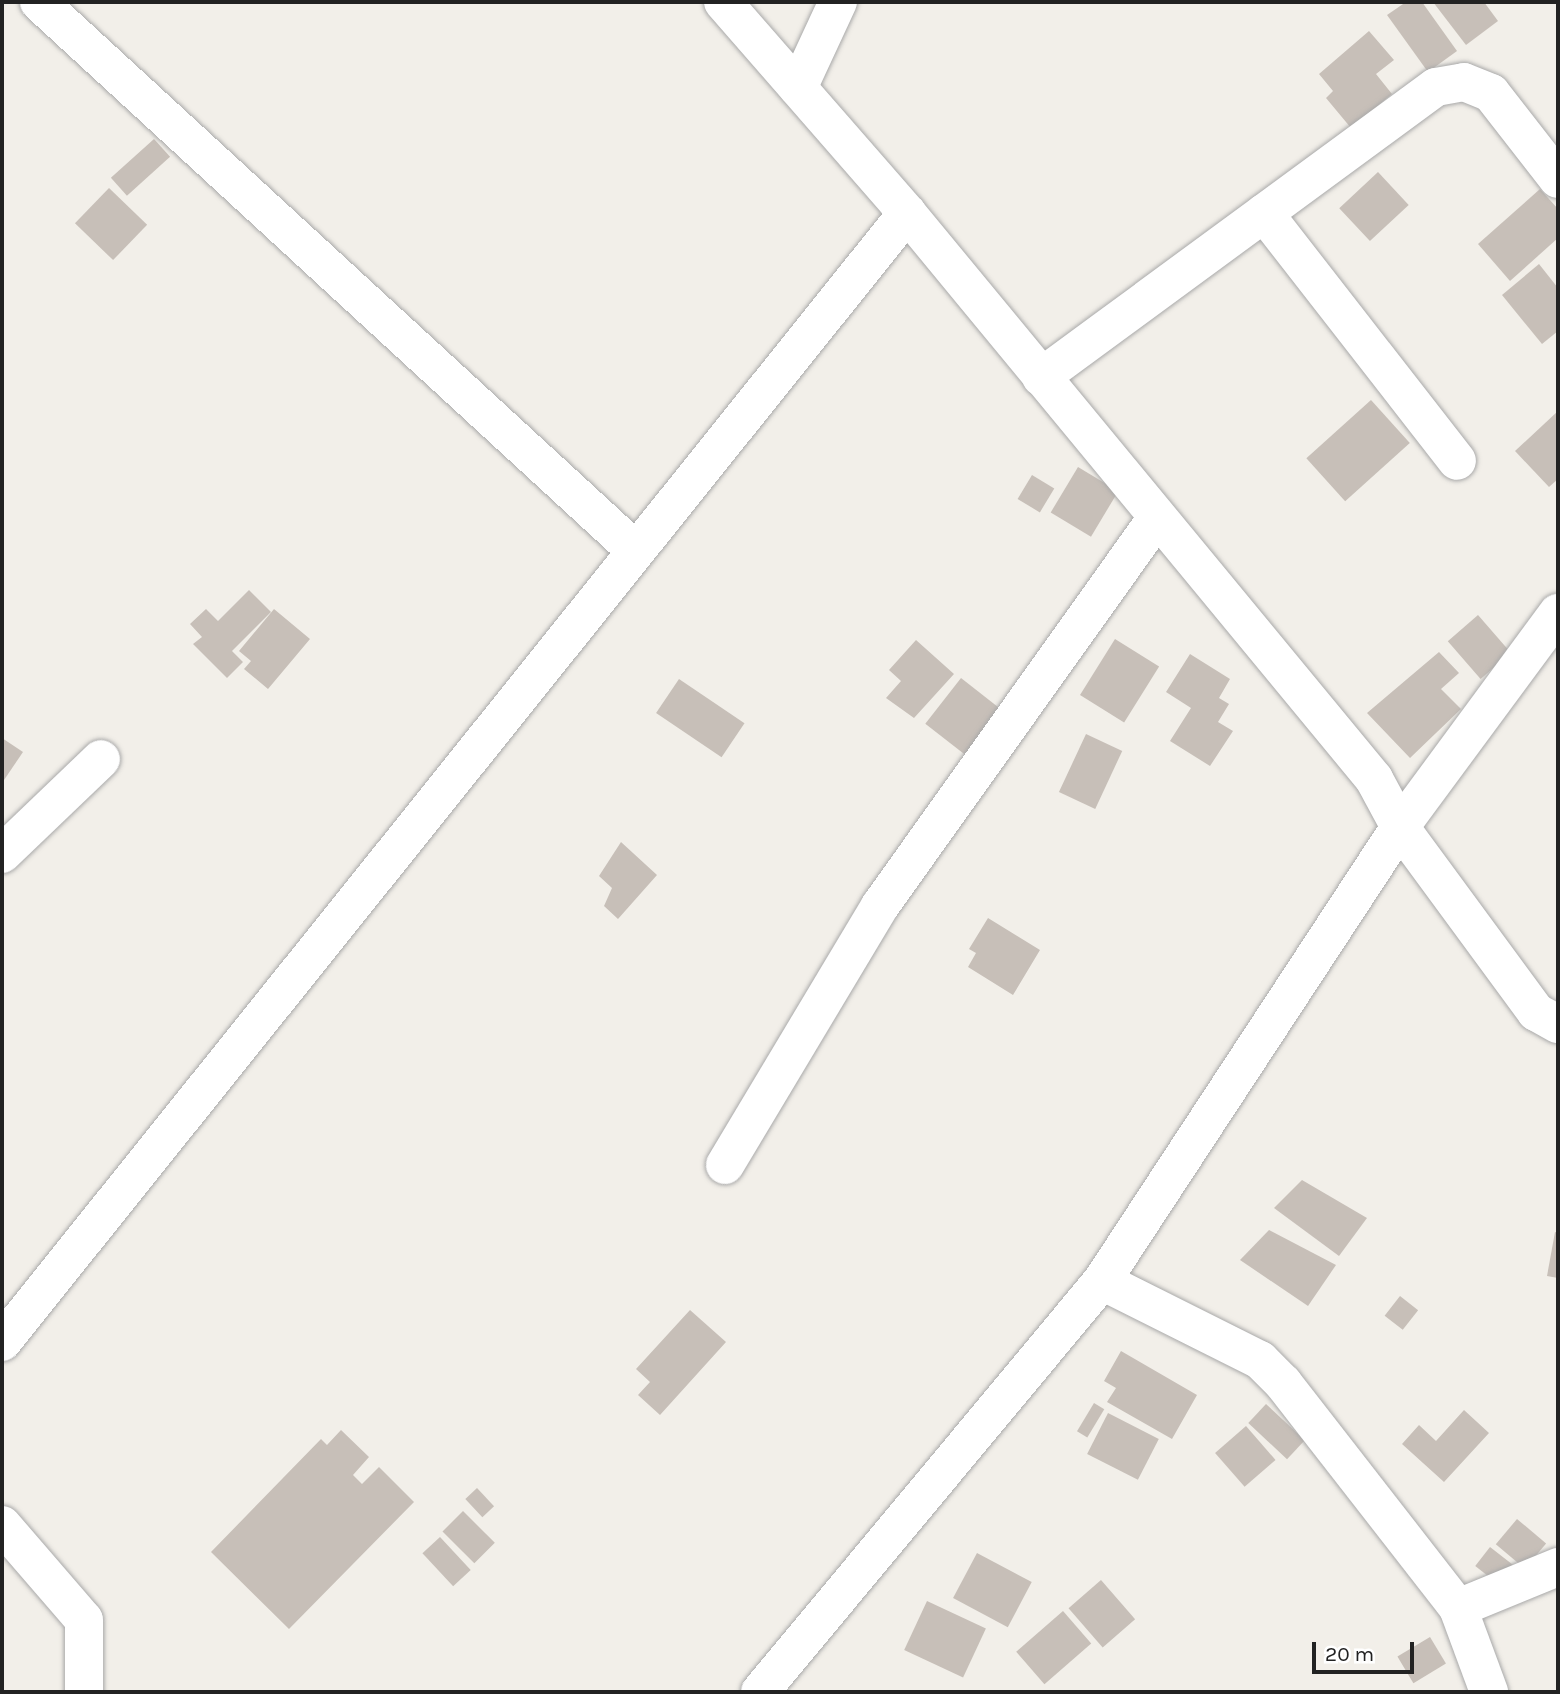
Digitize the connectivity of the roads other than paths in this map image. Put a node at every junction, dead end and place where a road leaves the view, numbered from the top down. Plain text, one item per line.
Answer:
1 (39, 2) edge
2 (723, 2) edge
3 (838, 2) edge
4 (798, 88) junction
5 (1558, 179) edge
6 (907, 213) junction
7 (1264, 213) junction
8 (1041, 377) junction
9 (1457, 461) dead end
10 (1156, 519) junction
11 (636, 551) junction
12 (1558, 613) edge
13 (101, 759) dead end
14 (1400, 827) junction
15 (2, 854) edge
16 (1558, 1024) edge
17 (725, 1165) dead end
18 (1102, 1281) junction
19 (2, 1342) edge
20 (2, 1525) edge
21 (1558, 1567) edge
22 (1458, 1608) junction
23 (83, 1692) edge
24 (760, 1692) edge
25 (1489, 1692) edge

1 - 11 street
2 - 4 street
3 - 4 street
4 - 6 street
5 - 7 street
6 - 8 street
6 - 11 street
7 - 8 street
7 - 9 street
8 - 10 street
10 - 14 street
10 - 17 street
11 - 19 street
12 - 14 street
13 - 15 street
14 - 16 street
14 - 18 street
18 - 22 street
18 - 24 street
20 - 23 street
21 - 22 street
22 - 25 street

